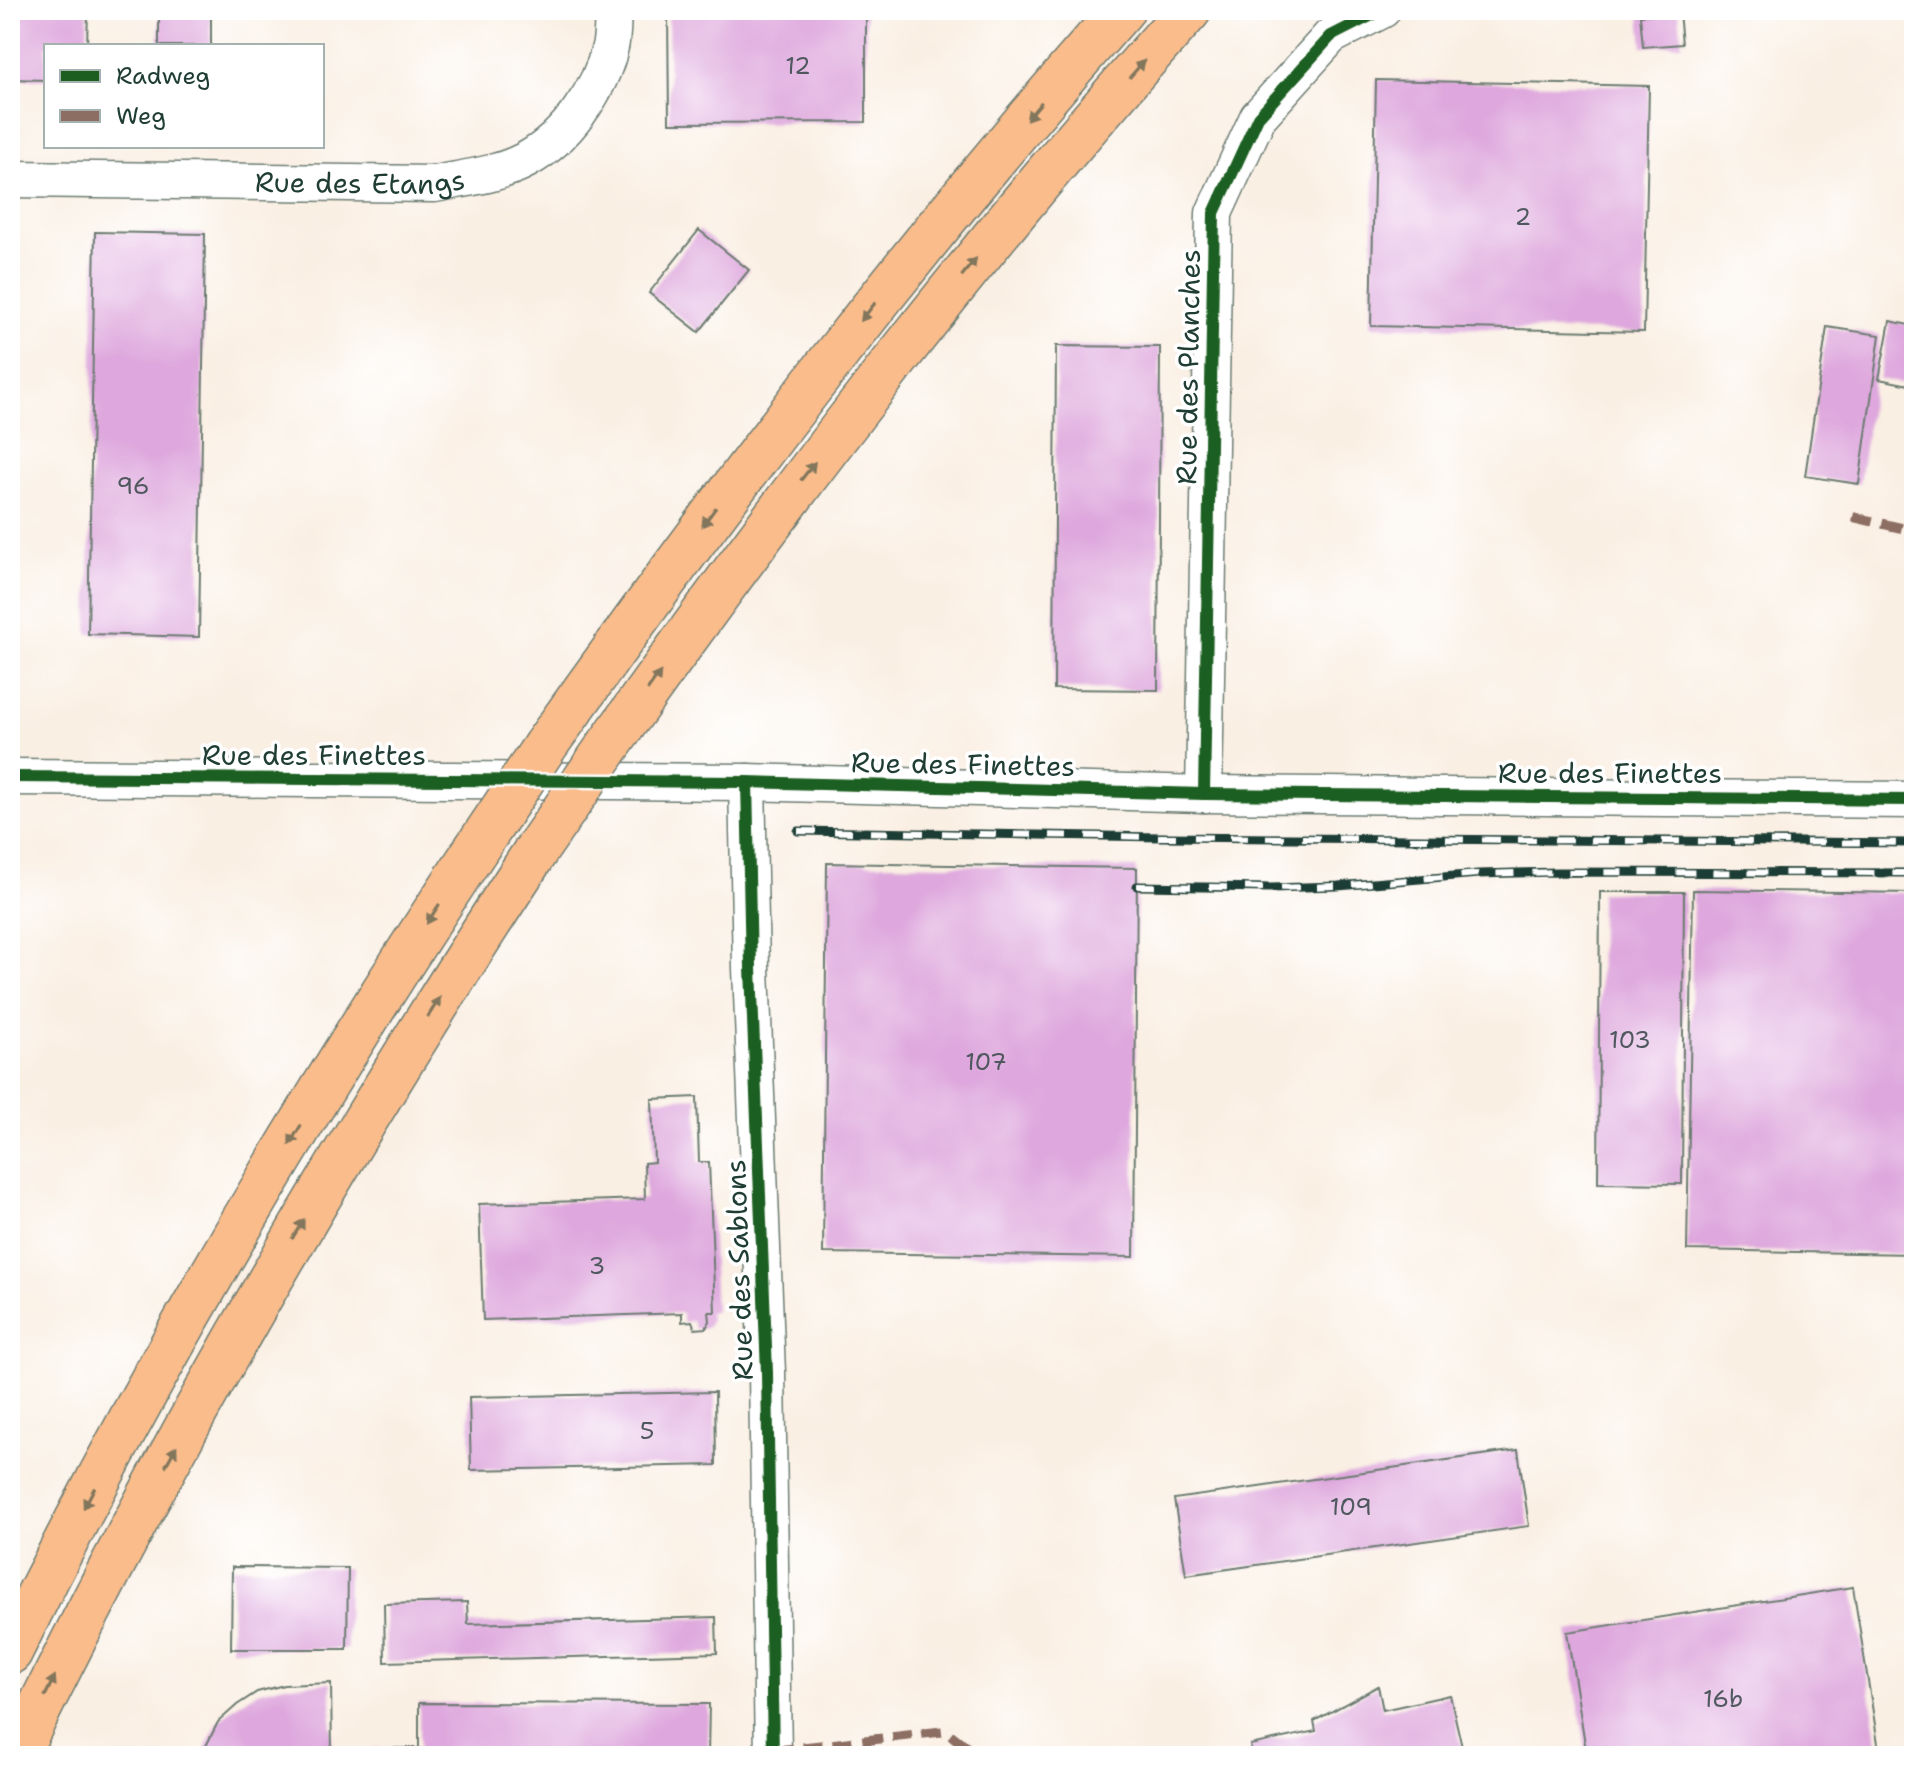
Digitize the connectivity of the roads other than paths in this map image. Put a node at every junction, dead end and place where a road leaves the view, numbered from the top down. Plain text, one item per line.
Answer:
1 (613, 10) edge
2 (1122, 10) edge
3 (1189, 10) edge
4 (1382, 10) edge
5 (10, 179) edge
6 (10, 777) edge
7 (747, 782) junction
8 (1204, 794) junction
9 (1914, 800) edge
10 (10, 1652) edge
11 (16, 1756) edge
12 (773, 1756) edge

1 - 5 street, Rue des Etangs
2 -> 10 highway, bridge
11 -> 3 highway, bridge
4 - 8 street, Rue des Planches
6 - 7 street, Rue des Finettes
7 - 8 street, Rue des Finettes
7 - 12 street, Rue des Sablons
8 - 9 street, Rue des Finettes

